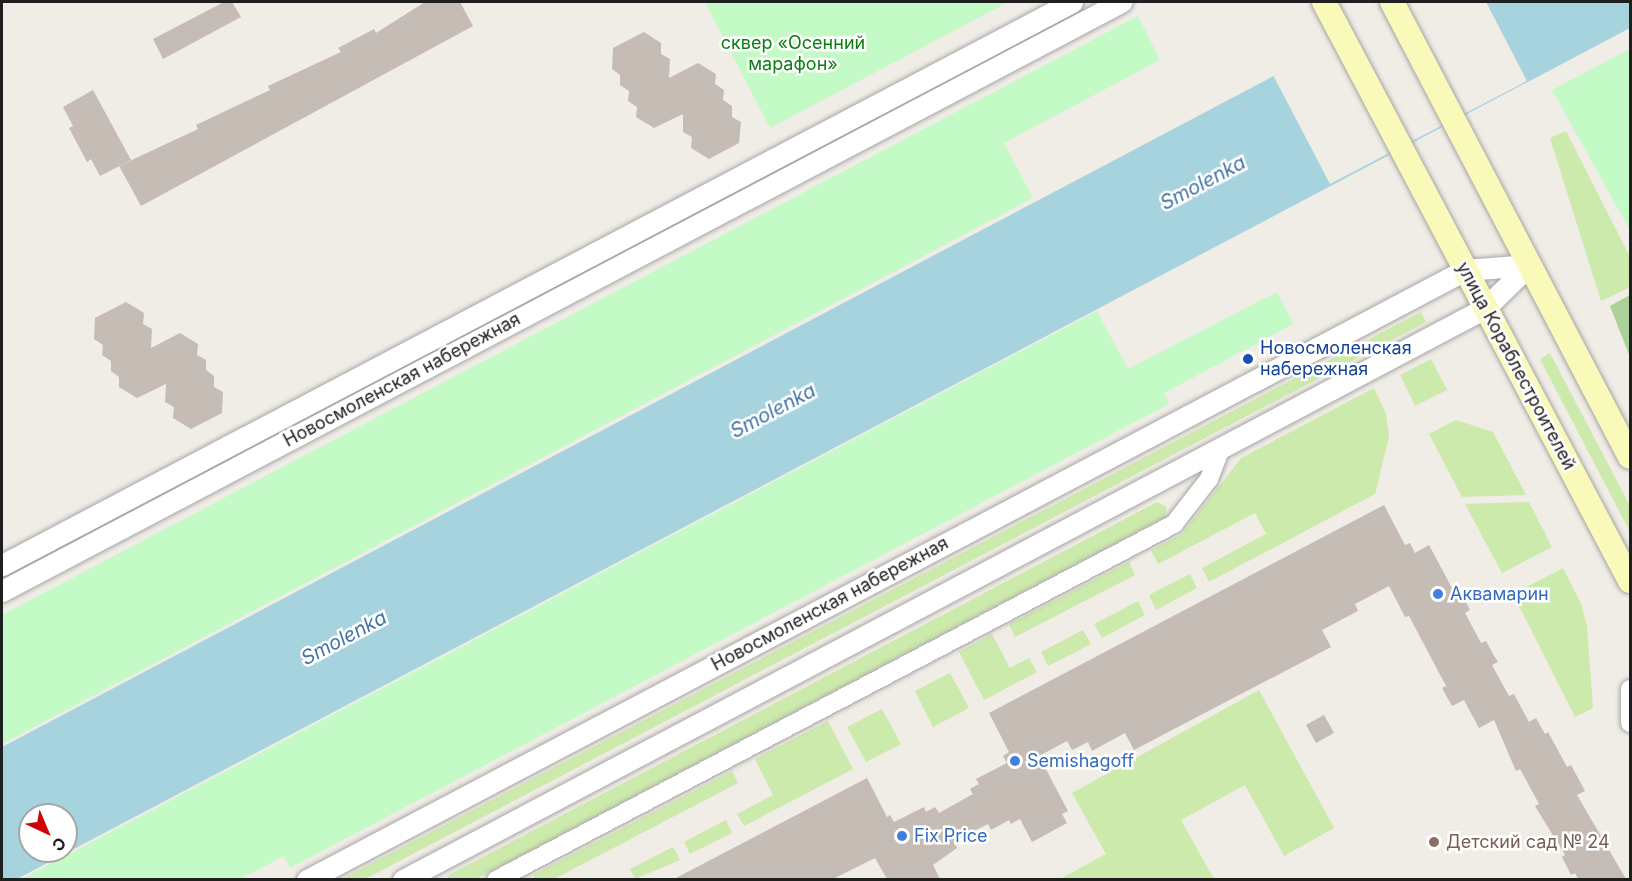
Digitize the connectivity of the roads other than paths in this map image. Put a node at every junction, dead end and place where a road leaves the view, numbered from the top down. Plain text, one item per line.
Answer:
1 (1072, 2) edge
2 (1121, 2) edge
3 (1323, 2) edge
4 (1394, 5) edge
5 (1529, 265) junction
6 (1465, 270) junction
7 (1485, 308) junction
8 (1221, 448) junction
9 (1630, 457) edge
10 (2, 565) edge
11 (1630, 581) edge
12 (2, 591) edge
13 (1630, 689) edge
14 (1630, 723) edge
15 (307, 879) edge
16 (403, 879) edge
17 (496, 879) edge

1 - 10 street, Новосмоленская набережная
2 - 12 street, Новосмоленская набережная
3 - 6 main road, улица Кораблестроителей
4 - 5 main road
5 - 6 street, Новосмоленская набережная
5 - 7 street
5 - 9 main road
6 - 7 main road, улица Кораблестроителей
6 - 15 street, Новосмоленская набережная
7 - 8 street
7 - 11 main road, улица Кораблестроителей
8 - 16 street
8 - 17 street
13 - 14 street

